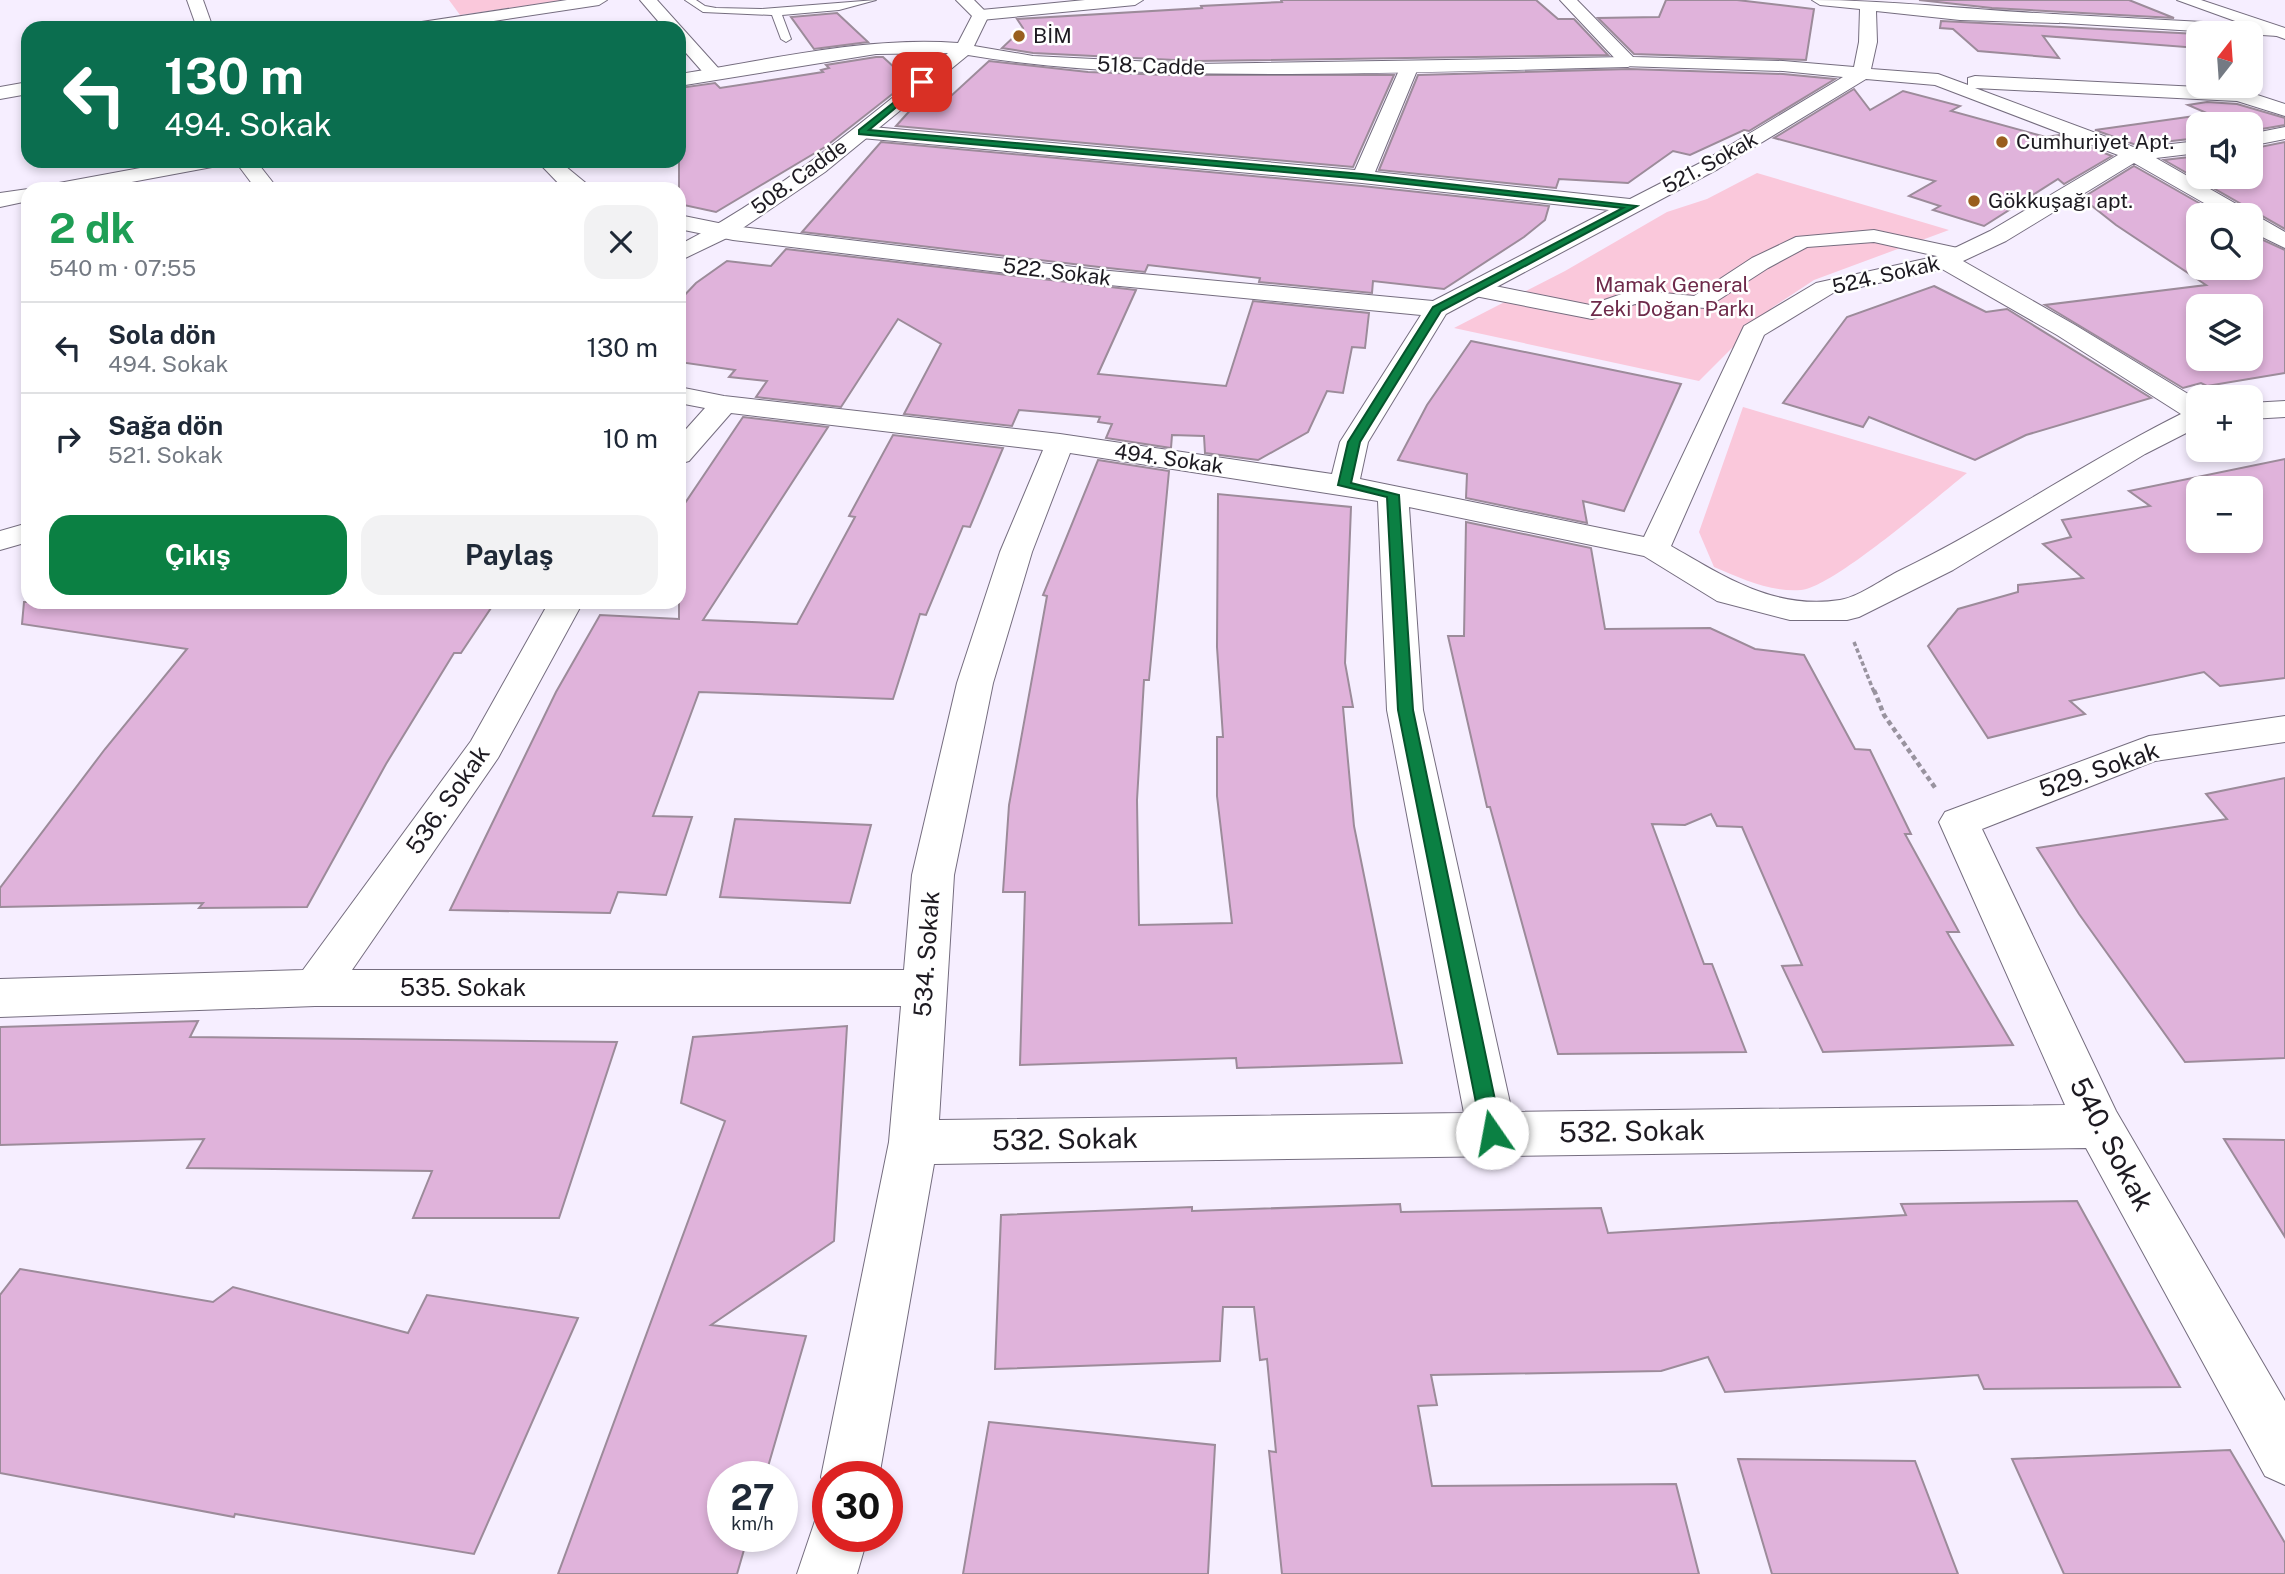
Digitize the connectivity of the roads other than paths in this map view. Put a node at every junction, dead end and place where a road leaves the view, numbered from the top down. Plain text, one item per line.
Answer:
1 (195, 0) edge
2 (598, 0) edge
3 (648, 0) edge
4 (690, 0) edge
5 (871, 0) edge
6 (964, 0) edge
7 (1135, 0) edge
8 (1568, 0) edge
9 (1820, 0) edge
10 (2185, 0) edge
11 (1870, 3) edge
12 (433, 8) dead end
13 (2267, 10) dead end
14 (776, 12) junction
15 (981, 15) junction
16 (2235, 16) junction
17 (2053, 19) joint
18 (202, 21) edge
19 (443, 21) edge
20 (458, 21) edge
21 (667, 21) edge
22 (2281, 33) edge
23 (786, 39) dead end
24 (686, 42) edge
25 (964, 49) junction
26 (1628, 62) junction
27 (1409, 68) junction
28 (714, 74) junction
29 (1861, 74) junction
30 (686, 79) edge
31 (1938, 80) junction
32 (21, 89) edge
33 (0, 93) edge
34 (2285, 110) edge
35 (862, 132) junction
36 (2285, 133) edge
37 (2263, 137) edge
38 (2186, 148) edge
39 (2134, 154) junction
40 (174, 168) edge
41 (250, 168) edge
42 (554, 168) edge
43 (1362, 177) junction
44 (97, 182) edge
45 (262, 182) edge
46 (569, 182) edge
47 (21, 196) edge
48 (0, 200) edge
49 (2220, 203) edge
50 (1633, 206) junction
51 (686, 223) edge
52 (2263, 228) edge
53 (723, 231) junction
54 (2285, 240) edge
55 (686, 250) edge
56 (1952, 258) junction
57 (1475, 289) junction
58 (1437, 309) junction
59 (686, 396) edge
60 (724, 404) junction
61 (2186, 406) edge
62 (2285, 410) edge
63 (2263, 411) edge
64 (2186, 420) edge
65 (1060, 443) junction
66 (686, 447) edge
67 (1344, 485) junction
68 (1393, 495) junction
69 (21, 534) edge
70 (0, 541) edge
71 (1654, 549) junction
72 (562, 609) edge
73 (2285, 729) edge
74 (1959, 822) joint
75 (314, 988) junction
76 (925, 988) junction
77 (0, 998) edge
78 (2099, 1126) junction
79 (1492, 1133) junction
80 (913, 1142) junction
81 (2285, 1456) edge
82 (853, 1461) edge
83 (833, 1552) edge
84 (827, 1574) edge

1 - 18 street
2 - 20 street
3 - 21 street
4 - 14 lane
5 - 14 lane
6 - 15 street
7 - 15 street
8 - 26 street
9 - 11 street
10 - 16 street
11 - 17 street
11 - 29 street
12 - 19 street
13 - 16 street
14 - 23 lane
15 - 25 street, 508. Cadde
16 - 22 street
17 - 22 street
24 - 28 street
25 - 27 street, 518. Cadde
25 - 28 street, 518. Cadde
25 - 35 street, 508. Cadde
26 - 27 street, 518. Cadde
26 - 29 street, 518. Cadde
27 - 43 street
28 - 30 street, 518. Cadde
29 - 31 street, 518. Cadde
29 - 50 street, 521. Sokak
31 - 34 street
31 - 39 street
32 - 33 street
35 - 43 street
35 - 53 street, 508. Cadde
36 - 37 street
38 - 39 street, 524. Sokak
39 - 49 street
39 - 56 street, 524. Sokak
40 - 44 street
41 - 45 street
42 - 46 street
43 - 50 street
47 - 48 street
50 - 57 street, 521. Sokak
51 - 53 street, 522. Sokak
52 - 54 street
53 - 55 street, 508. Cadde
53 - 58 street, 522. Sokak
56 - 57 street
56 - 61 street
56 - 71 street, 524. Sokak
57 - 58 street, 521. Sokak
58 - 67 street
59 - 60 street, 494. Sokak
60 - 65 street, 494. Sokak
60 - 66 street
62 - 63 street
64 - 71 street, 494. Sokak
65 - 67 street, 494. Sokak
65 - 76 street, 534. Sokak
67 - 68 street, 494. Sokak
68 - 71 street, 494. Sokak
68 - 79 street
69 - 70 street
72 - 75 street, 536. Sokak
73 - 74 street, 529. Sokak
74 - 78 street, 540. Sokak
75 - 76 street, 535. Sokak
75 - 77 street, 535. Sokak
76 - 80 street, 534. Sokak
78 - 79 street, 532. Sokak
78 - 81 street, 540. Sokak
79 - 80 street, 532. Sokak
80 - 82 street, 534. Sokak
83 - 84 street

